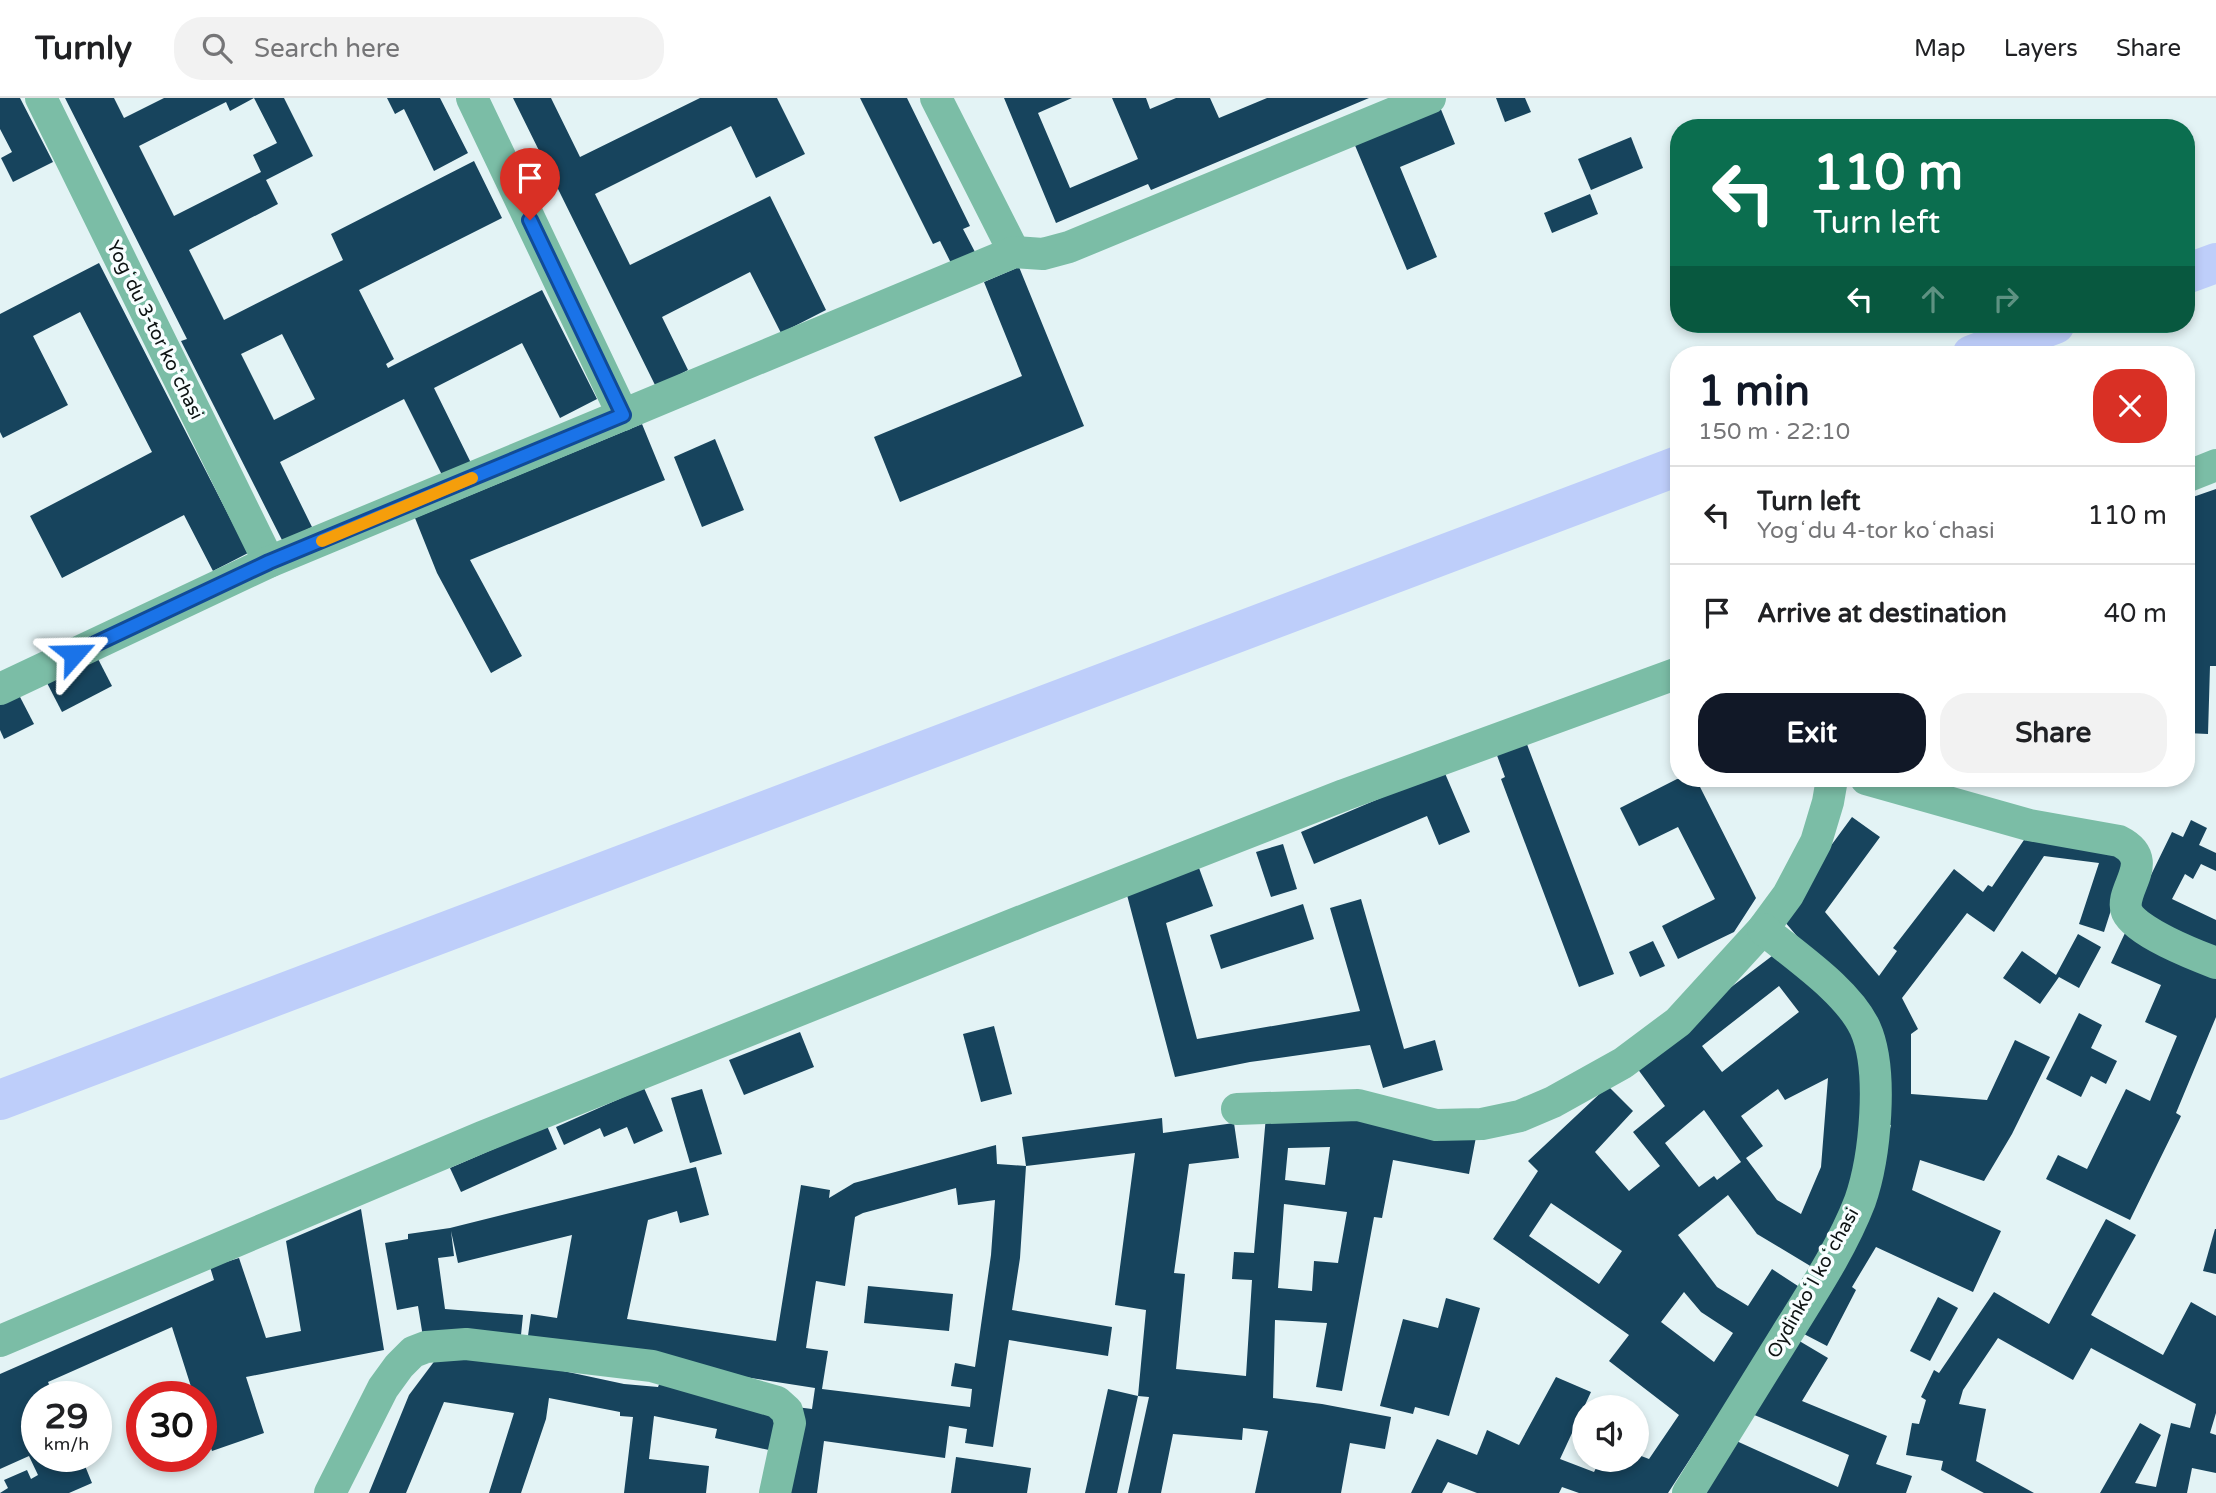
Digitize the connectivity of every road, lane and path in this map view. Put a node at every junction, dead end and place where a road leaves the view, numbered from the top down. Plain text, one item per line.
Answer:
1 (41, 98) edge
2 (472, 98) edge
3 (936, 98) edge
4 (1430, 98) edge
5 (1014, 252) junction
6 (623, 415) junction
7 (2216, 465) edge
8 (2195, 473) edge
9 (269, 562) junction
10 (1670, 677) edge
11 (0, 689) edge
12 (1831, 787) edge
13 (1894, 787) edge
14 (1763, 929) junction
15 (2216, 963) edge
16 (1237, 1109) dead end
17 (0, 1341) edge
18 (330, 1493) edge
19 (775, 1493) edge
20 (1688, 1493) edge

1 - 9 street, Yogʻdu 3-tor koʻchasi
2 - 6 street
3 - 5 street
4 - 5 street
5 - 6 street
6 - 9 street
7 - 8 street
9 - 11 street
10 - 17 street
12 - 14 street
13 - 15 street
14 - 16 street
14 - 20 street, Oydinkoʻl koʻchasi
18 - 19 street

